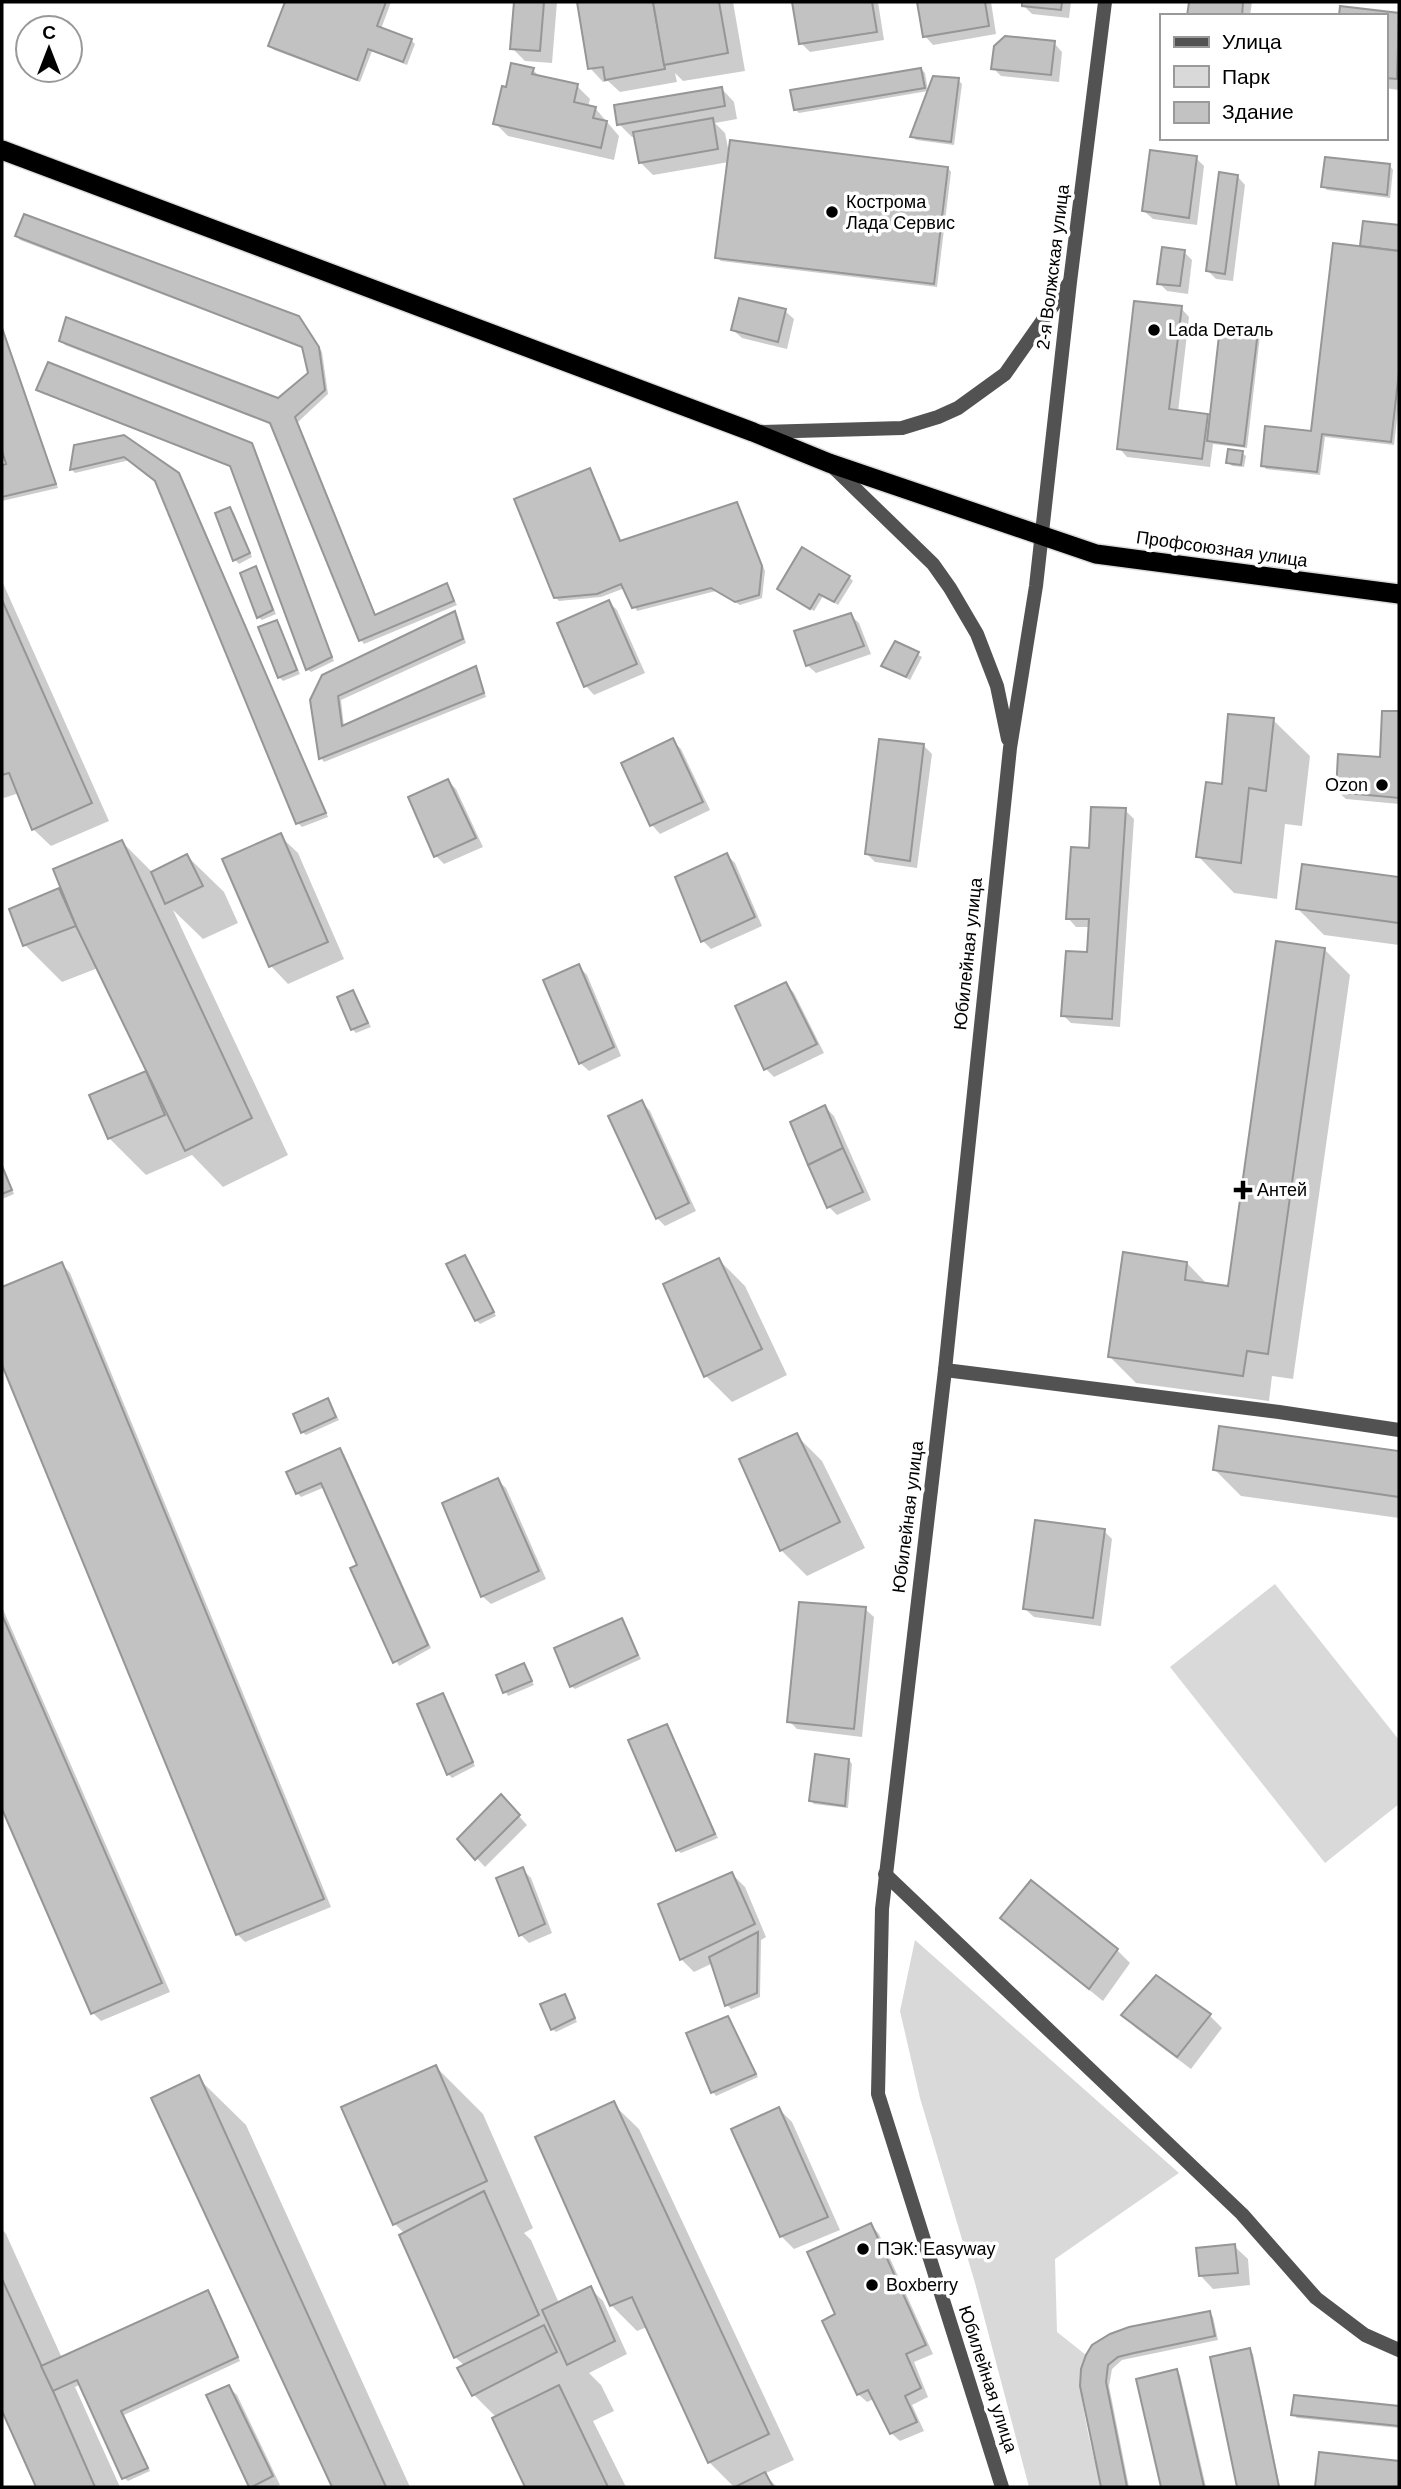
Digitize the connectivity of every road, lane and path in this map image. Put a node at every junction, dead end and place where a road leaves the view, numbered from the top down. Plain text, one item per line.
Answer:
1 (1105, 2) edge
2 (2, 150) edge
3 (1070, 282) junction
4 (752, 432) junction
5 (829, 463) junction
6 (1042, 537) junction
7 (1399, 594) edge
8 (1010, 748) junction
9 (944, 1370) junction
10 (1399, 1430) edge
11 (885, 1874) junction
12 (1399, 2350) edge
13 (1002, 2487) edge

1 - 3 street, 2-я Волжская улица
2 - 4 highway, Профсоюзная улица
3 - 4 street
3 - 6 street, 2-я Волжская улица
4 - 5 highway, Профсоюзная улица
5 - 6 highway, Профсоюзная улица
5 - 8 street
6 - 7 highway, Профсоюзная улица
6 - 8 street, Юбилейная улица
8 - 9 street, Юбилейная улица
9 - 10 street
9 - 11 street, Юбилейная улица
11 - 12 street
11 - 13 street, Юбилейная улица

